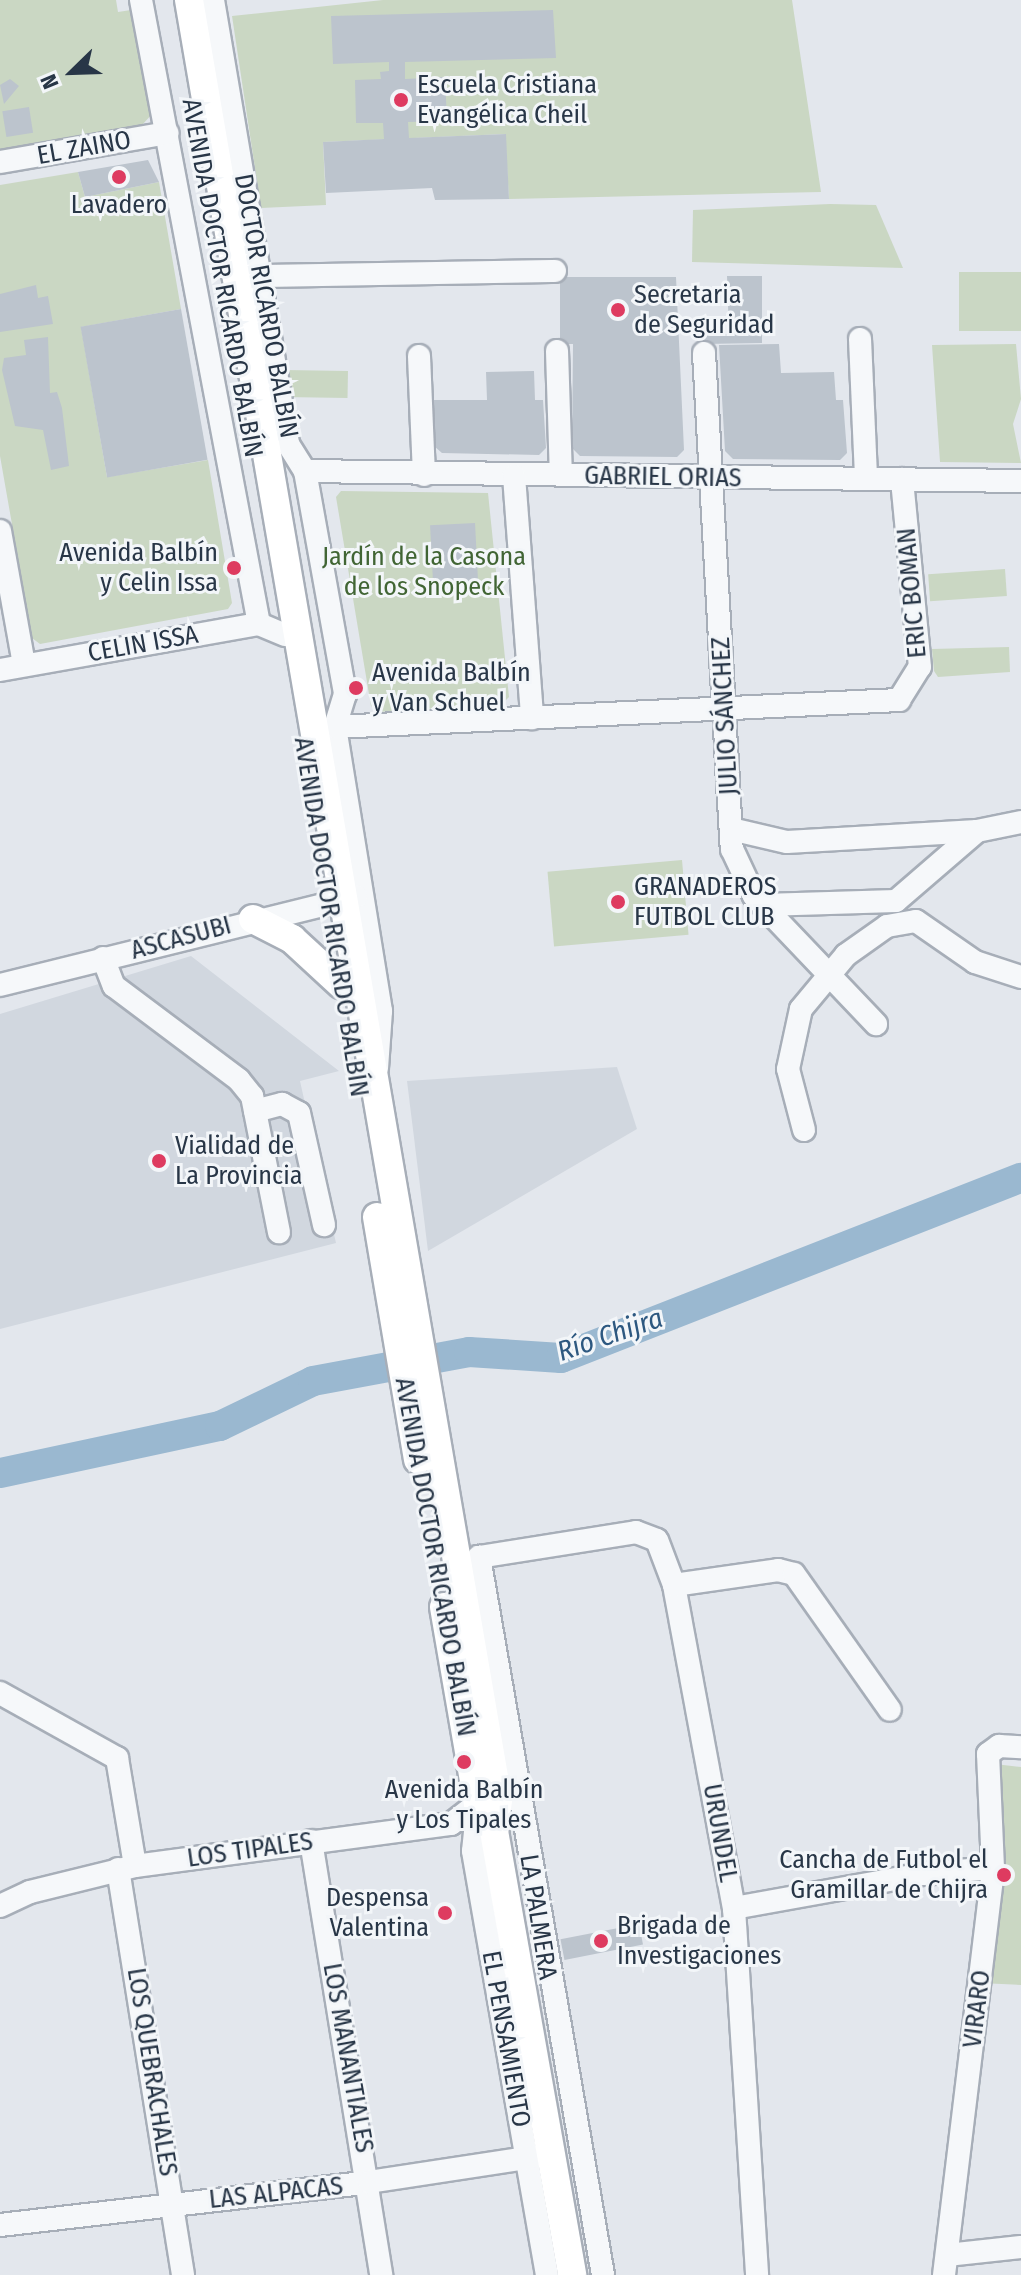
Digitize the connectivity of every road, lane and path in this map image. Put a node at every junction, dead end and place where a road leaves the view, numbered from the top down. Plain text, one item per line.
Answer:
1 (141, 0) edge
2 (173, 0) edge
3 (189, 0) edge
4 (213, 0) edge
5 (168, 133) junction
6 (0, 162) edge
7 (555, 271) dead end
8 (261, 276) junction
9 (860, 339) dead end
10 (557, 351) dead end
11 (704, 353) dead end
12 (419, 356) dead end
13 (305, 471) junction
14 (424, 475) junction
15 (561, 475) junction
16 (514, 476) junction
17 (711, 478) junction
18 (866, 479) junction
19 (902, 479) junction
20 (1021, 481) edge
21 (0, 531) edge
22 (259, 624) junction
23 (285, 635) junction
24 (24, 665) junction
25 (0, 670) edge
26 (725, 707) junction
27 (532, 718) junction
28 (335, 727) junction
29 (1021, 822) edge
30 (731, 829) junction
31 (977, 831) junction
32 (345, 899) junction
33 (763, 905) junction
34 (902, 910) junction
35 (253, 919) junction
36 (103, 958) junction
37 (828, 977) junction
38 (1021, 977) edge
39 (341, 984) junction
40 (0, 985) edge
41 (876, 1024) dead end
42 (255, 1111) junction
43 (804, 1130) dead end
44 (324, 1225) dead end
45 (279, 1232) dead end
46 (396, 1278) junction
47 (457, 1559) junction
48 (674, 1585) junction
49 (0, 1693) edge
50 (890, 1710) dead end
51 (1010, 1746) edge
52 (488, 1802) junction
53 (311, 1841) junction
54 (127, 1867) junction
55 (993, 1868) junction
56 (0, 1906) edge
57 (734, 1908) junction
58 (532, 1966) junction
59 (538, 2155) junction
60 (369, 2182) junction
61 (174, 2204) junction
62 (0, 2225) edge
63 (1021, 2247) edge
64 (946, 2265) edge
65 (183, 2275) edge
66 (381, 2275) edge
67 (547, 2275) edge
68 (572, 2275) edge
69 (603, 2275) edge
70 (757, 2275) edge

1 - 5 street
2 - 23 main road, AVENIDA DOCTOR RICARDO BALBÍN
3 - 32 main road, AVENIDA DOCTOR RICARDO BALBÍN
4 - 8 street, DOCTOR RICARDO BALBÍN
5 - 6 street, EL ZAINO
5 - 22 street
7 - 8 street
8 - 13 street, DOCTOR RICARDO BALBÍN
9 - 18 street
10 - 15 street
11 - 17 street, JULIO SÁNCHEZ
12 - 14 street
13 - 14 street, GABRIEL ORIAS
13 - 28 street, DOCTOR RICARDO BALBÍN
14 - 16 street, GABRIEL ORIAS
15 - 16 street, GABRIEL ORIAS
15 - 17 street, GABRIEL ORIAS
16 - 27 street
17 - 18 street, GABRIEL ORIAS
17 - 26 street, JULIO SÁNCHEZ
18 - 19 street, GABRIEL ORIAS
19 - 20 street, GABRIEL ORIAS
19 - 26 street, ERIC BOMAN
21 - 24 street
22 - 23 street
22 - 24 street, CELIN ISSA
23 - 32 main road, AVENIDA DOCTOR RICARDO BALBÍN
24 - 25 street, CELIN ISSA
26 - 27 street
26 - 30 street, JULIO SÁNCHEZ
27 - 28 street
28 - 32 street, DOCTOR RICARDO BALBÍN
29 - 31 street
30 - 31 street
30 - 33 street, JULIO SÁNCHEZ
31 - 34 street
32 - 35 street, ASCASUBI
32 - 39 main road, AVENIDA DOCTOR RICARDO BALBÍN
32 - 46 main road, AVENIDA DOCTOR RICARDO BALBÍN
33 - 34 street
33 - 37 street, JULIO SÁNCHEZ
34 - 37 street
34 - 38 street
35 - 36 street, ASCASUBI
35 - 39 main road
36 - 40 street, ASCASUBI
36 - 42 street
37 - 41 street, JULIO SÁNCHEZ
37 - 43 street
39 - 46 main road, AVENIDA DOCTOR RICARDO BALBÍN
42 - 44 street
42 - 45 street
46 - 47 main road, AVENIDA DOCTOR RICARDO BALBÍN
47 - 48 street, URUNDEL
47 - 52 main road, AVENIDA DOCTOR RICARDO BALBÍN
47 - 58 street, LA PALMERA
48 - 50 street
48 - 57 street, URUNDEL
49 - 54 street, LOS QUEBRACHALES
51 - 55 street, VIRARO
52 - 53 street, LOS TIPALES
52 - 58 main road, AVENIDA DOCTOR RICARDO BALBÍN
52 - 59 street, EL PENSAMIENTO
53 - 54 street, LOS TIPALES
53 - 60 street, LOS MANANTIALES
54 - 56 street, LOS TIPALES
54 - 61 street, LOS QUEBRACHALES
55 - 57 street
55 - 64 street, VIRARO
57 - 70 street, URUNDEL
58 - 59 main road, AVENIDA DOCTOR RICARDO BALBÍN
58 - 69 street, LA PALMERA
59 - 60 street, LAS ALPACAS
59 - 67 street, EL PENSAMIENTO
59 - 68 main road, AVENIDA DOCTOR RICARDO BALBÍN
60 - 61 street, LAS ALPACAS
60 - 66 street, LOS MANANTIALES
61 - 62 street, LAS ALPACAS
61 - 65 street, LOS QUEBRACHALES
63 - 64 street

